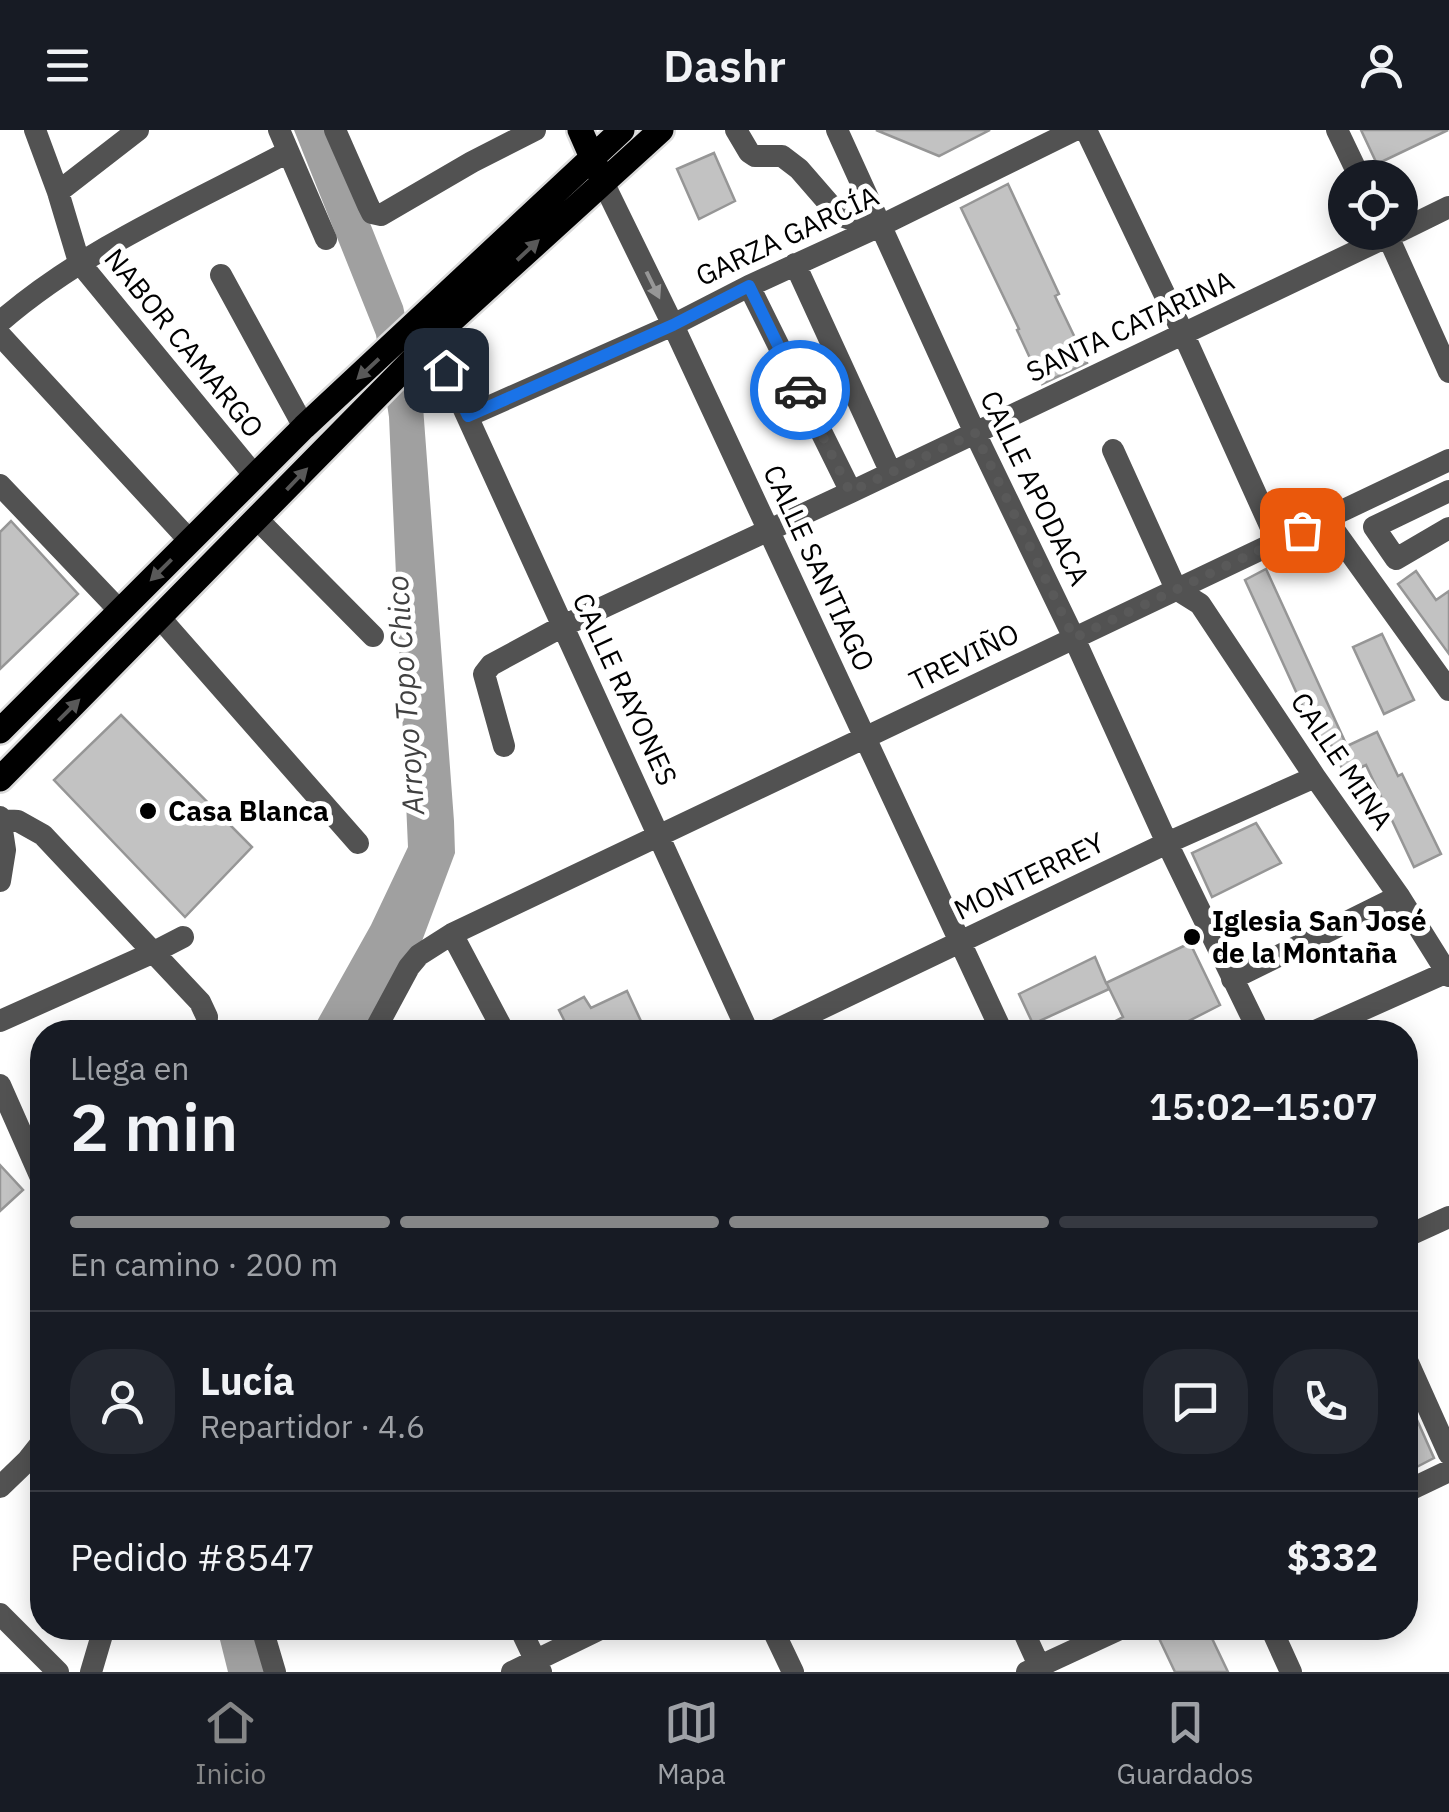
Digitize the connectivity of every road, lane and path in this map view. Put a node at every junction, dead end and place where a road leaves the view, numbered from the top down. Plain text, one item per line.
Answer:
1 (35, 130) edge
2 (335, 130) edge
3 (536, 130) edge
4 (580, 130) edge
5 (622, 130) edge
6 (660, 130) edge
7 (736, 130) edge
8 (836, 130) edge
9 (1075, 130) edge
10 (1086, 130) edge
11 (1337, 130) edge
12 (132, 132) edge
13 (283, 141) edge
14 (592, 158) junction
15 (1351, 160) edge
16 (604, 182) junction
17 (58, 192) junction
18 (1449, 207) edge
19 (1418, 221) edge
20 (878, 227) junction
21 (326, 240) dead end
22 (1357, 250) edge
23 (1399, 250) edge
24 (79, 262) junction
25 (795, 264) junction
26 (221, 275) dead end
27 (749, 286) junction
28 (0, 322) edge
29 (673, 325) junction
30 (1184, 333) junction
31 (0, 335) edge
32 (446, 370) dead end
33 (1449, 372) edge
34 (468, 416) junction
35 (304, 426) junction
36 (975, 433) junction
37 (1113, 450) dead end
38 (1449, 460) edge
39 (890, 473) junction
40 (255, 476) junction
41 (0, 485) edge
42 (1449, 491) edge
43 (850, 492) junction
44 (1326, 518) junction
45 (257, 520) junction
46 (1449, 528) edge
47 (768, 530) junction
48 (1277, 541) junction
49 (190, 542) junction
50 (1176, 590) junction
51 (120, 611) junction
52 (160, 618) junction
53 (562, 626) junction
54 (372, 636) dead end
55 (1074, 638) junction
56 (1449, 690) edge
57 (0, 732) edge
58 (866, 738) junction
59 (504, 746) dead end
60 (1315, 778) junction
61 (0, 779) edge
62 (0, 818) edge
63 (659, 836) junction
64 (1167, 842) junction
65 (358, 843) dead end
66 (0, 881) edge
67 (1399, 896) junction
68 (452, 934) junction
69 (184, 936) dead end
70 (959, 942) junction
71 (152, 953) junction
72 (1448, 974) edge
73 (1232, 978) junction
74 (206, 1020) edge
75 (380, 1020) edge
76 (498, 1020) edge
77 (743, 1020) edge
78 (797, 1020) edge
79 (996, 1020) edge
80 (1253, 1020) edge
81 (1341, 1020) edge
82 (0, 1021) edge
83 (0, 1085) edge
84 (30, 1132) edge
85 (1449, 1217) edge
86 (1418, 1231) edge
87 (1418, 1385) edge
88 (1449, 1454) edge
89 (30, 1457) edge
90 (1449, 1471) edge
91 (1418, 1486) edge
92 (0, 1487) edge
93 (0, 1614) edge
94 (100, 1640) edge
95 (266, 1640) edge
96 (526, 1640) edge
97 (582, 1640) edge
98 (778, 1640) edge
99 (1026, 1640) edge
100 (1097, 1640) edge
101 (1276, 1640) edge
102 (538, 1666) edge
103 (1036, 1670) edge
104 (58, 1672) edge
105 (91, 1672) edge
106 (276, 1672) edge
107 (512, 1672) edge
108 (793, 1672) edge
109 (1291, 1672) edge

1 - 17 street, NABOR CAMARGO
2 - 3 street
4 - 14 main road, CALLE SANTIAGO
5 - 14 main road
6 - 16 main road
7 - 20 street
8 - 20 street, CALLE APODACA
9 - 20 street, GARZA GARCÍA
10 - 30 street
11 - 15 street
12 - 17 street
13 - 21 street
13 - 24 street
14 - 16 main road, CALLE SANTIAGO
14 -> 35 main road
16 -> 29 street, CALLE SANTIAGO
45 -> 16 main road
17 - 24 street, NABOR CAMARGO
18 - 19 street, SANTA CATARINA
20 - 25 street, GARZA GARCÍA
20 - 36 street, CALLE APODACA
22 - 30 street, SANTA CATARINA
23 - 33 street
24 - 28 street
24 - 40 street, NABOR CAMARGO
25 - 27 street, GARZA GARCÍA
25 - 39 street
26 - 35 street
27 - 29 street, GARZA GARCÍA
27 - 43 street
29 - 34 street, GARZA GARCÍA
29 - 47 street, CALLE SANTIAGO
30 - 36 street, SANTA CATARINA
30 - 48 street
31 - 49 street
32 - 34 street, CALLE RAYONES
34 - 53 street, CALLE RAYONES
35 - 40 main road
36 - 39 street, SANTA CATARINA
36 - 55 street, CALLE APODACA
37 - 50 street
38 - 44 street, TREVIÑO
39 - 43 street, SANTA CATARINA
40 - 49 main road
41 - 51 street
42 - 46 street
43 - 47 street, SANTA CATARINA
44 - 48 street, TREVIÑO
44 - 56 street
45 - 52 main road
45 - 54 street
47 - 53 street, SANTA CATARINA
47 - 58 street, CALLE SANTIAGO
48 - 50 street, TREVIÑO
49 -> 51 main road
50 - 55 street, TREVIÑO
50 - 60 street, CALLE MINA
51 - 57 main road
61 -> 52 main road
52 - 65 street
53 - 59 street, SANTA CATARINA
53 - 63 street, CALLE RAYONES
55 - 58 street, TREVIÑO
55 - 64 street, CALLE APODACA
58 - 63 street, TREVIÑO
58 - 70 street, CALLE SANTIAGO
60 - 64 street, MONTERREY
60 - 67 street, CALLE MINA
62 - 66 street
62 - 71 street
63 - 68 street, TREVIÑO
63 - 77 street, CALLE RAYONES
64 - 70 street, MONTERREY
64 - 73 street, CALLE APODACA
67 - 72 street, CALLE MINA
67 - 73 street
68 - 75 street, TREVIÑO
68 - 76 street
69 - 71 street
70 - 78 street, MONTERREY
70 - 79 street, CALLE SANTIAGO
71 - 74 street
71 - 82 street
72 - 81 street
73 - 80 street, CALLE APODACA
83 - 84 street
85 - 86 street
87 - 88 street
89 - 92 street
90 - 91 street
93 - 104 street
94 - 105 street
95 - 106 street
96 - 102 street
97 - 102 street
98 - 108 street
99 - 103 street
100 - 103 street
101 - 109 street
102 - 107 street

